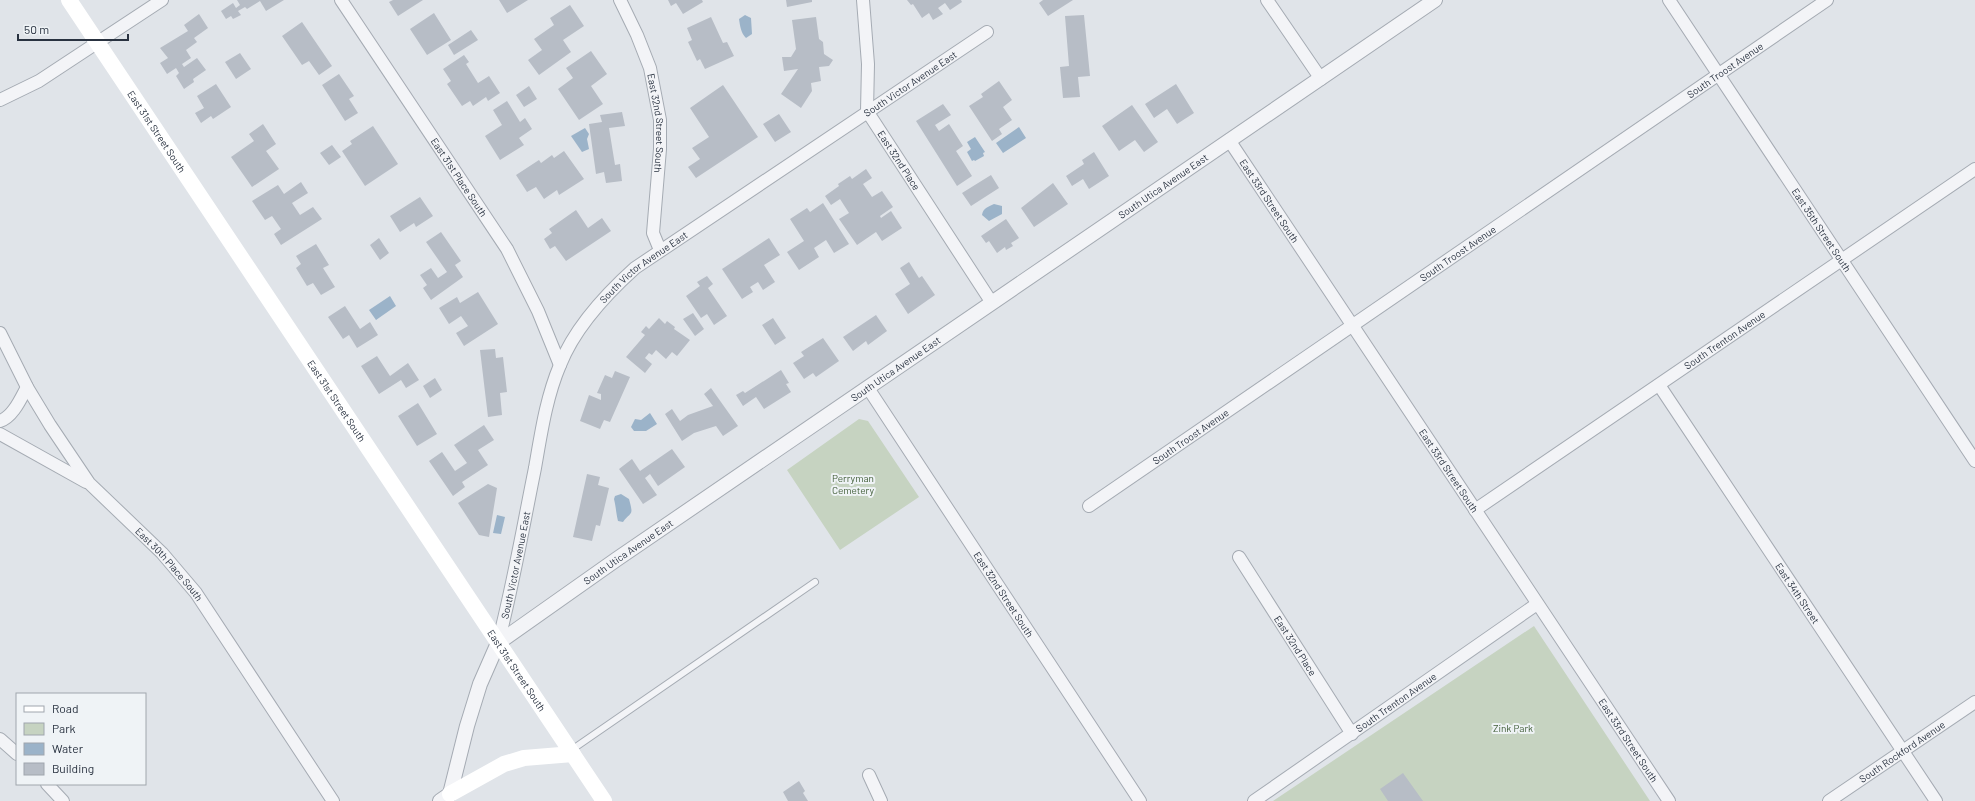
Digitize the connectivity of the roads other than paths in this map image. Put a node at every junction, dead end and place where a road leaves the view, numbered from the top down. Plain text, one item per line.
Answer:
1 (69, 0) edge
2 (162, 0) edge
3 (341, 0) edge
4 (620, 0) edge
5 (864, 0) edge
6 (1267, 0) edge
7 (1435, 0) edge
8 (1669, 0) edge
9 (1827, 0) edge
10 (987, 32) dead end
11 (98, 43) junction
12 (1718, 74) junction
13 (1320, 78) junction
14 (0, 100) edge
15 (866, 111) junction
16 (1229, 140) junction
17 (1975, 169) edge
18 (660, 250) junction
19 (1841, 260) junction
20 (992, 303) junction
21 (1353, 324) junction
22 (0, 333) edge
23 (560, 365) junction
24 (1659, 385) junction
25 (28, 386) junction
26 (868, 388) junction
27 (0, 421) edge
28 (0, 434) edge
29 (1975, 461) edge
30 (89, 483) junction
31 (1089, 506) dead end
32 (1475, 510) junction
33 (1239, 556) dead end
34 (815, 582) dead end
35 (1538, 604) junction
36 (498, 643) junction
37 (1975, 702) edge
38 (1352, 734) junction
39 (0, 739) edge
40 (572, 752) junction
41 (1902, 752) junction
42 (16, 753) edge
43 (869, 775) dead end
44 (48, 785) edge
45 (445, 798) edge
46 (63, 801) edge
47 (333, 801) edge
48 (604, 801) edge
49 (881, 801) edge
50 (1140, 801) edge
51 (1254, 801) edge
52 (1669, 801) edge
53 (1830, 801) edge
54 (1936, 801) edge

1 - 11 main road, East 31st Street South
2 - 11 street
3 - 23 street, East 31st Place South
4 - 18 street, East 32nd Street South
5 - 15 street
6 - 13 street
7 - 13 street, South Utica Avenue East
8 - 12 street, East 35th Street South
9 - 12 street, South Troost Avenue
10 - 15 street, South Victor Avenue East
11 - 14 street
11 - 36 main road, East 31st Street South
12 - 19 street, East 35th Street South
12 - 21 street, South Troost Avenue
13 - 16 street, South Utica Avenue East
15 - 18 street, South Victor Avenue East
15 - 20 street, East 32nd Place
16 - 20 street, South Utica Avenue East
16 - 21 street, East 33rd Street South
17 - 19 street, South Trenton Avenue
18 - 23 street, South Victor Avenue East
19 - 24 street, South Trenton Avenue
19 - 29 street, East 35th Street South
20 - 26 street, South Utica Avenue East
21 - 31 street, South Troost Avenue
21 - 32 street, East 33rd Street South
22 - 25 street, East 30th Place South
23 - 36 street, South Victor Avenue East
24 - 32 street, South Trenton Avenue
24 - 41 street, East 34th Street
25 - 27 street
25 - 30 street, East 30th Place South
26 - 36 street, South Utica Avenue East
26 - 50 street, East 32nd Street South
28 - 30 street
30 - 47 street, East 30th Place South
32 - 35 street, East 33rd Street South
33 - 38 street, East 32nd Place
34 - 40 lane
35 - 38 street, South Trenton Avenue
35 - 52 street, East 33rd Street South
36 - 40 main road, East 31st Street South
36 - 45 street
37 - 41 street, South Rockford Avenue
38 - 51 street, South Trenton Avenue
39 - 42 street
40 - 45 main road
40 - 48 main road, East 31st Street South
41 - 53 street, South Rockford Avenue
41 - 54 street, East 34th Street
43 - 49 street
44 - 46 street

